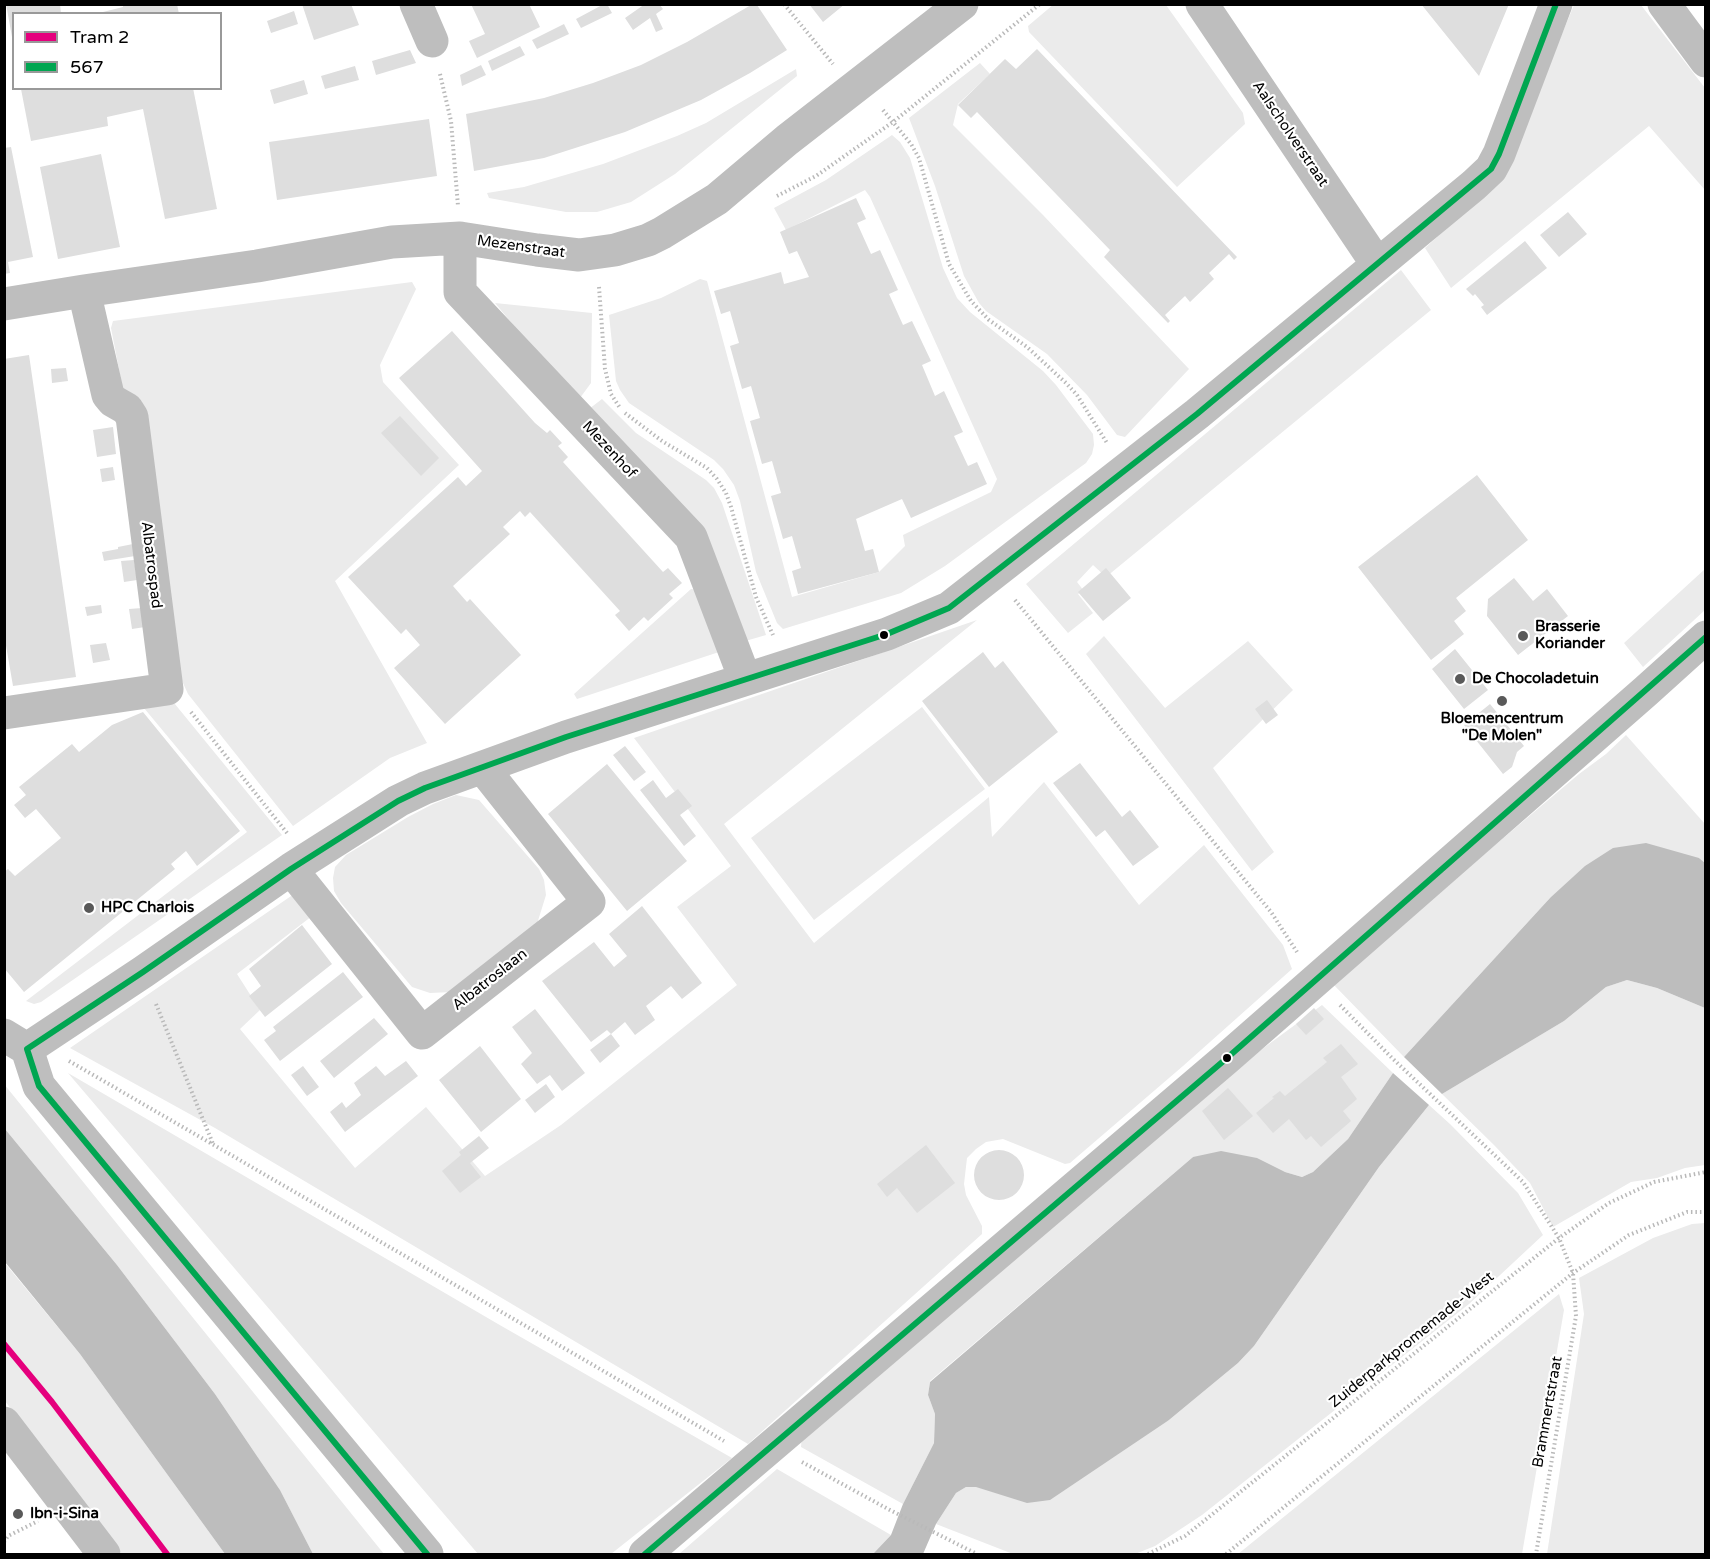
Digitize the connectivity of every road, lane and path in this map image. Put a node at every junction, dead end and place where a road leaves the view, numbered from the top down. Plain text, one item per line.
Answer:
1 (416, 4) edge
2 (784, 4) edge
3 (962, 4) edge
4 (1040, 4) edge
5 (1202, 4) edge
6 (1556, 4) edge
7 (1664, 4) edge
8 (432, 41) joint
9 (1706, 61) edge
10 (858, 87) junction
11 (893, 122) junction
12 (770, 200) dead end
13 (460, 238) junction
14 (597, 253) junction
15 (1377, 264) junction
16 (84, 291) junction
17 (4, 304) edge
18 (1125, 472) junction
19 (993, 574) junction
20 (1706, 637) edge
21 (787, 665) junction
22 (745, 679) junction
23 (167, 689) junction
24 (4, 713) edge
25 (483, 768) junction
26 (299, 863) junction
27 (143, 972) junction
28 (1315, 980) junction
29 (23, 1042) edge
30 (213, 1145) junction
31 (1706, 1172) edge
32 (1706, 1212) edge
33 (1558, 1238) junction
34 (1573, 1273) junction
35 (4, 1423) edge
36 (764, 1453) junction
37 (37, 1522) dead end
38 (4, 1542) edge
39 (104, 1554) edge
40 (427, 1554) edge
41 (645, 1554) edge
42 (977, 1554) edge
43 (1149, 1554) edge
44 (1226, 1554) edge
45 (1536, 1554) edge

1 - 8 street
2 - 10 path
3 - 10 street, Mezenstraat
4 - 11 path
5 - 15 street, Aalscholverstraat
6 - 15 street
7 - 9 street
8 - 13 path
10 - 11 path
10 - 14 street, Mezenstraat
11 - 12 path
11 - 18 path
13 - 14 street, Mezenstraat
13 - 16 street, Mezenstraat
13 - 22 street, Mezenhof
14 - 21 path
15 - 18 street
16 - 17 street, Mezenstraat
16 - 23 street, Albatrospad
18 - 19 street
19 - 21 street
19 - 28 path, Brammertstraat
20 - 28 street
21 - 22 street
22 - 25 street
23 - 24 street
23 - 26 path
25 - 26 street
25 - 26 street, Albatroslaan
26 - 27 street
27 - 29 street
27 - 30 path
28 - 33 path, Brammertstraat
28 - 36 street
29 - 30 path
29 - 40 street
30 - 36 path
31 - 33 path, Zuiderparkpromemade-West
32 - 34 path
33 - 34 path, Brammertstraat
33 - 43 path, Zuiderparkpromemade-West
34 - 44 path
34 - 45 path, Brammertstraat
35 - 39 street
36 - 41 street
36 - 42 path
37 - 38 path

